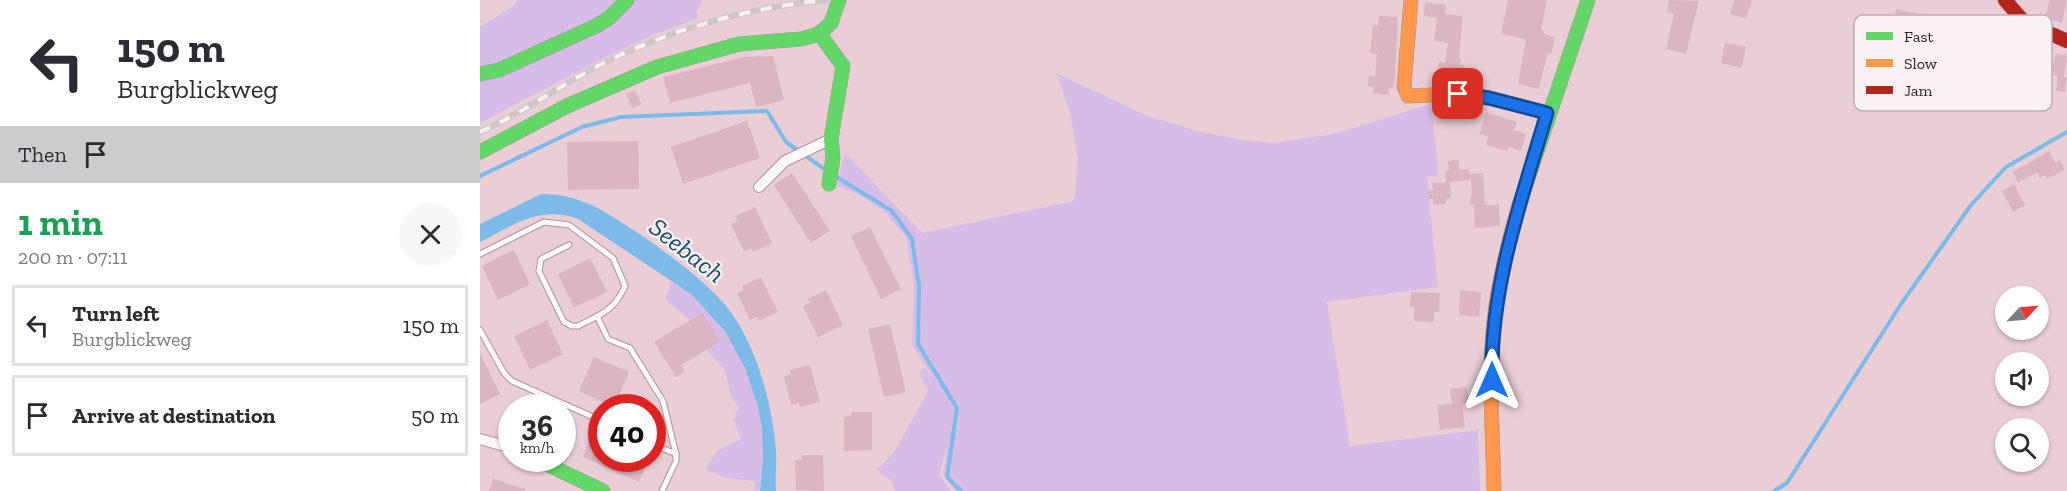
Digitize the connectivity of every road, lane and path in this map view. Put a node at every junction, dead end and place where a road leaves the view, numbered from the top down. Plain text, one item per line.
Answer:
1 (627, 0) edge
2 (839, 0) edge
3 (1411, 0) edge
4 (1588, 0) edge
5 (2005, 0) edge
6 (2018, 15) edge
7 (819, 33) junction
8 (2052, 34) edge
9 (2067, 41) edge
10 (480, 75) edge
11 (1547, 113) junction
12 (831, 140) junction
13 (480, 152) edge
14 (829, 184) dead end
15 (759, 187) dead end
16 (569, 245) dead end
17 (480, 254) edge
18 (597, 316) junction
19 (480, 330) edge
20 (588, 415) edge
21 (480, 439) edge
22 (498, 444) edge
23 (666, 450) edge
24 (676, 454) junction
25 (563, 472) edge
26 (603, 491) edge
27 (662, 491) edge
28 (1494, 491) edge

1 - 10 street
2 - 7 street
3 - 11 street
4 - 11 street
5 - 6 street
7 - 12 street
7 - 13 street
8 - 9 street
11 - 28 street
12 - 14 street
12 - 15 street
16 - 18 lane
17 - 18 lane
18 - 24 lane
19 - 20 lane
21 - 22 street
23 - 24 lane
24 - 27 lane
25 - 26 street

